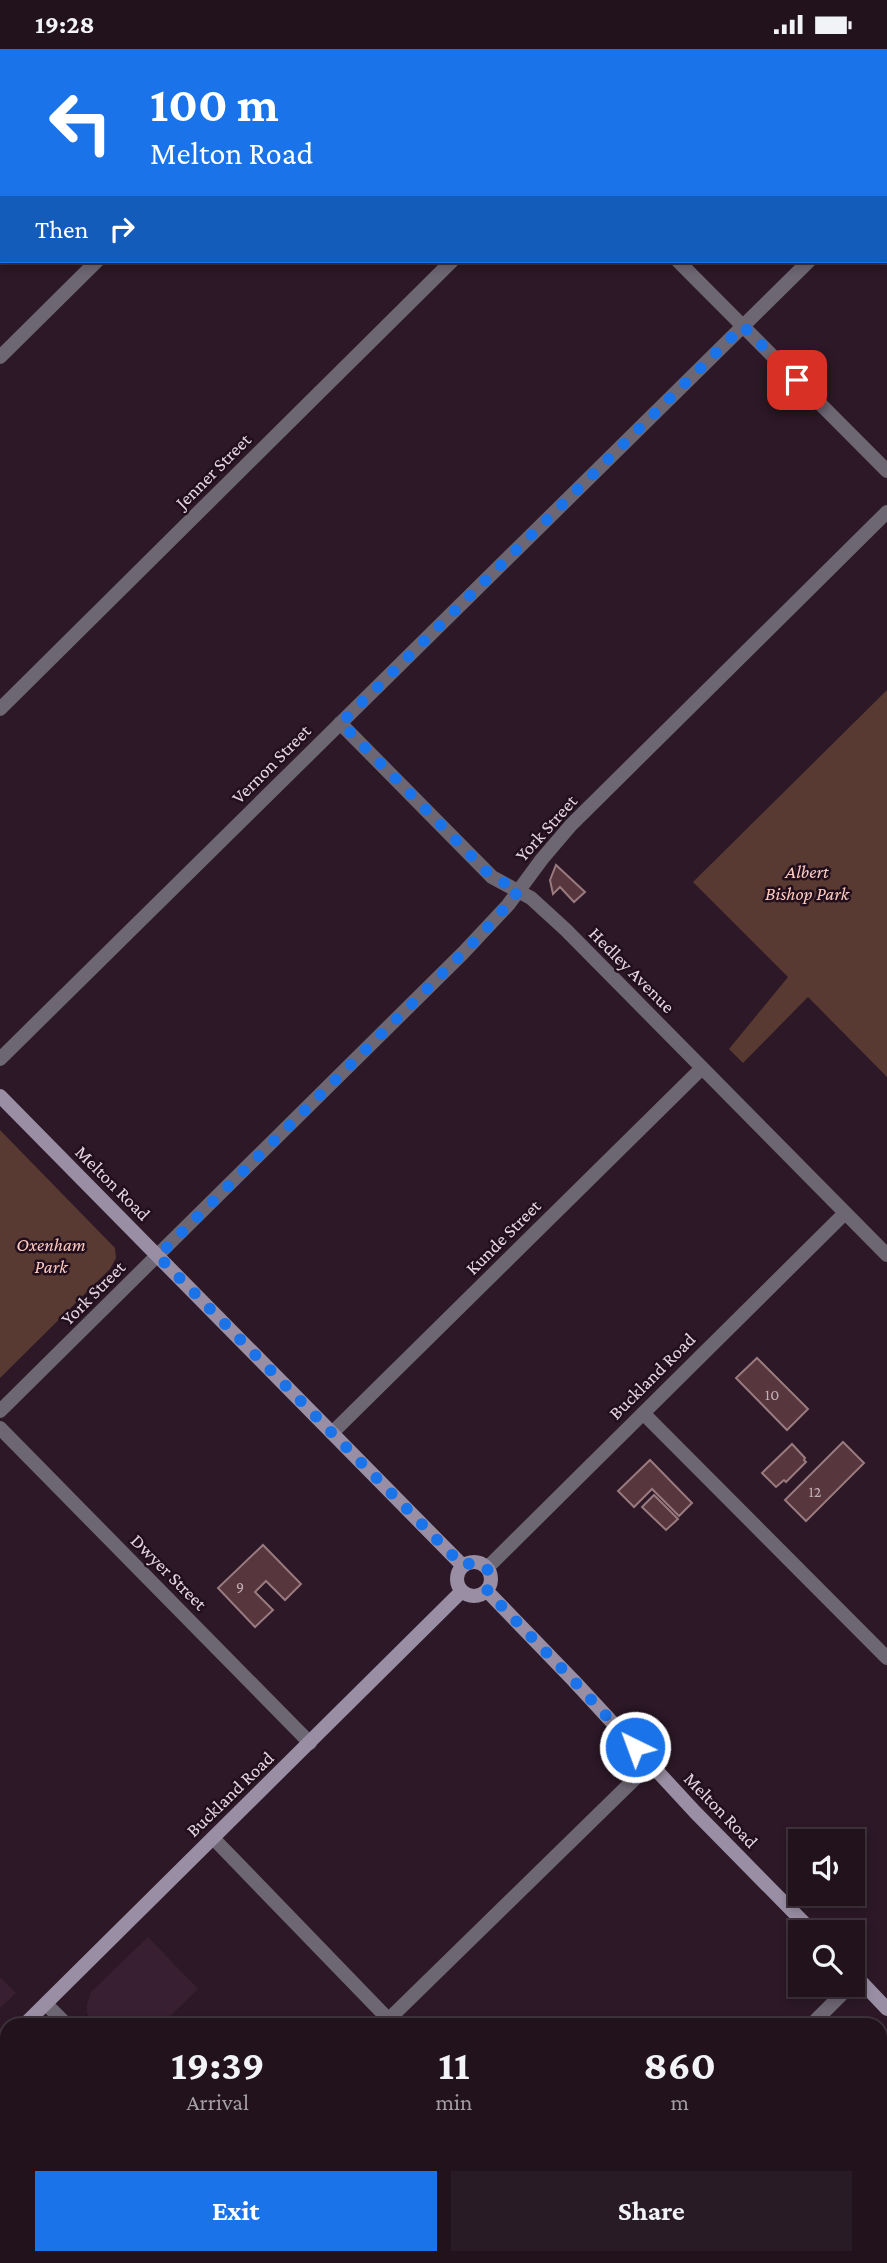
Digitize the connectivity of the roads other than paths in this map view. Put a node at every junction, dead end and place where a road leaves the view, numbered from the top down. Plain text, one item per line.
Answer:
1 (95, 263) edge
2 (450, 263) edge
3 (680, 263) edge
4 (807, 263) edge
5 (743, 326) junction
6 (0, 357) edge
7 (887, 471) edge
8 (887, 512) edge
9 (0, 709) edge
10 (341, 723) junction
11 (519, 890) junction
12 (0, 1059) edge
13 (702, 1068) junction
14 (0, 1096) edge
15 (845, 1213) junction
16 (887, 1255) edge
17 (158, 1256) junction
18 (0, 1411) edge
19 (643, 1413) junction
20 (0, 1428) edge
21 (332, 1433) junction
22 (463, 1566) junction
23 (487, 1568) junction
24 (462, 1591) junction
25 (487, 1591) junction
26 (887, 1658) edge
27 (310, 1743) junction
28 (650, 1764) junction
29 (213, 1838) junction
30 (801, 1920) edge
31 (865, 1990) edge
32 (838, 1997) edge
33 (46, 2004) junction
34 (887, 2009) edge
35 (31, 2018) edge
36 (60, 2018) edge
37 (388, 2018) edge
38 (396, 2018) edge
39 (818, 2018) edge

1 - 6 street
2 - 9 street, Jenner Street
3 - 5 street
4 - 5 street, Vernon Street
5 - 7 street
5 - 10 street, Vernon Street
8 - 11 street, York Street
10 - 11 street, Hedley Avenue
10 - 12 street, Vernon Street
11 - 13 street, Hedley Avenue
11 - 17 street, York Street
13 - 15 street, Hedley Avenue
13 - 21 street, Kunde Street
14 - 17 street, Melton Road
15 - 16 street, Hedley Avenue
15 - 19 street, Buckland Road
17 - 18 street, York Street
17 - 21 street, Melton Road
19 - 23 street, Buckland Road
19 - 26 street
20 - 27 street, Dwyer Street
21 - 22 street, Melton Road
22 - 23 street
22 - 24 street
23 - 25 street
24 - 25 street
24 - 27 street, Buckland Road
25 - 28 street, Melton Road
27 - 29 street, Buckland Road
28 - 30 street, Melton Road
28 - 38 street
29 - 33 street, Buckland Road
29 - 37 street
31 - 34 street
32 - 39 street
33 - 35 street, Buckland Road
33 - 36 street

